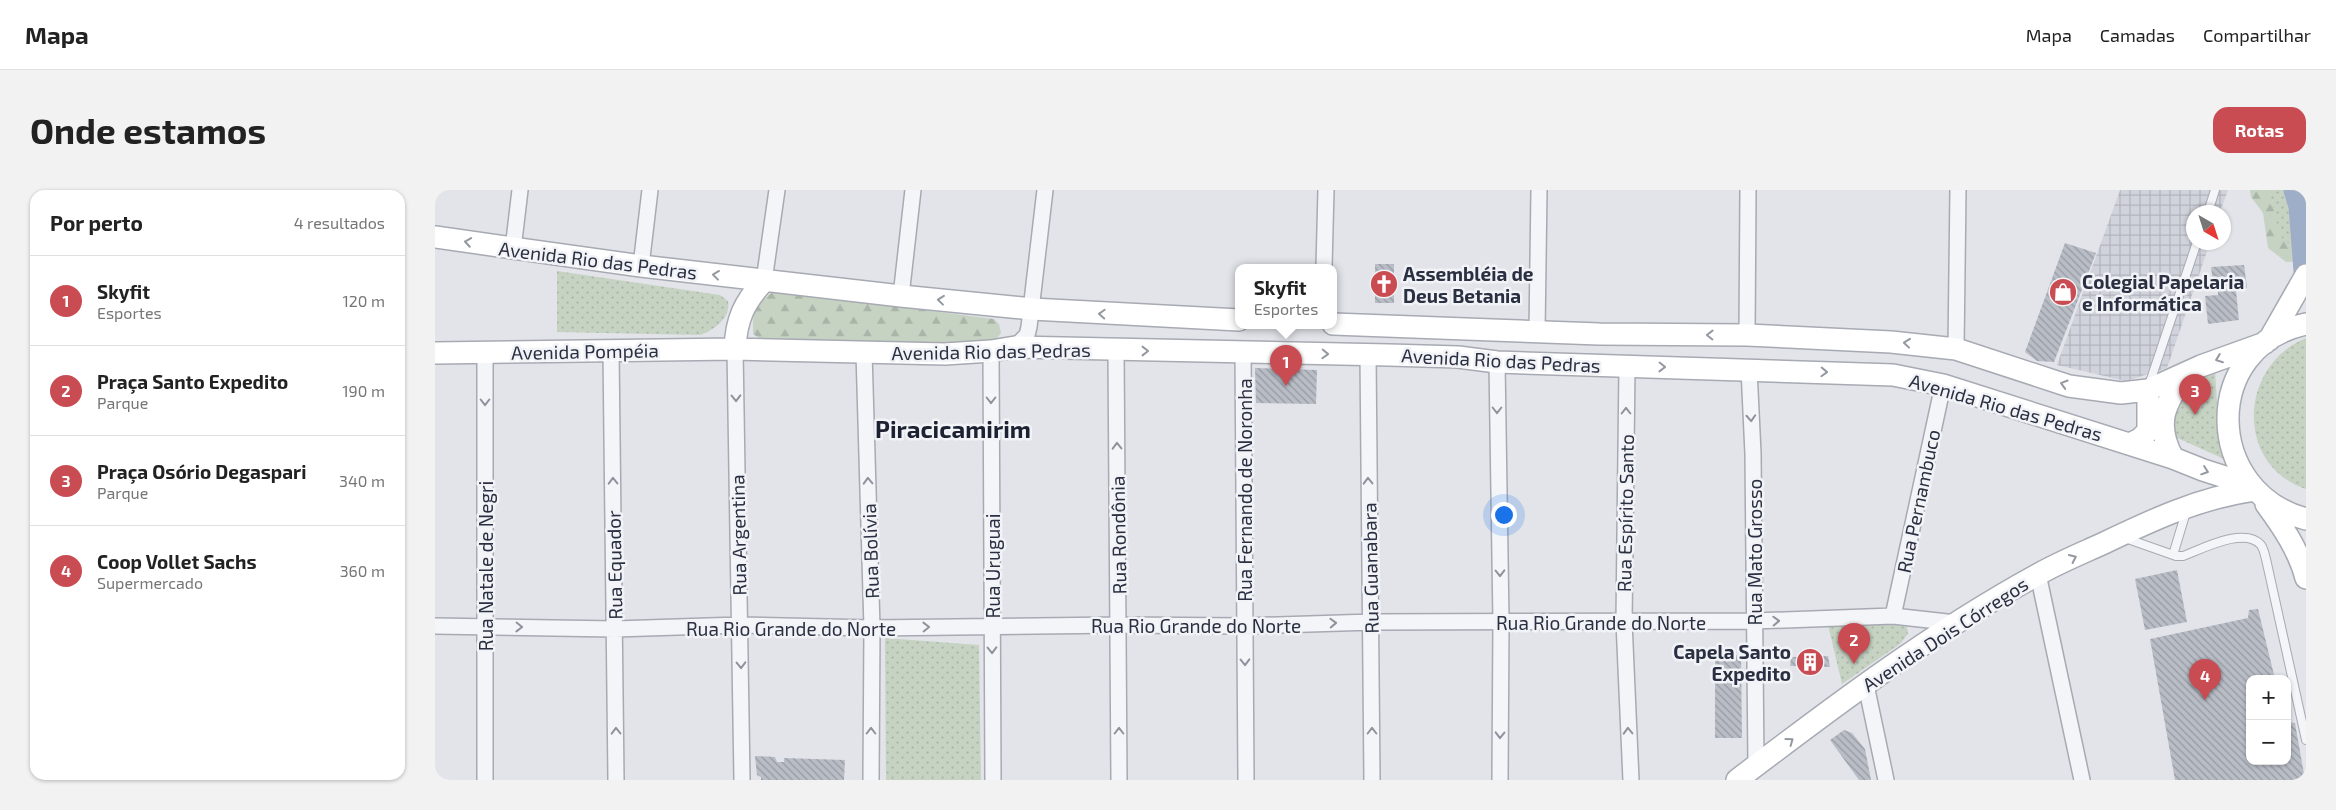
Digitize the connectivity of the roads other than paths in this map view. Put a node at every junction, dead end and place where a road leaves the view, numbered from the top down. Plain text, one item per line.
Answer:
1 (520, 190) edge
2 (650, 190) edge
3 (777, 190) edge
4 (913, 190) edge
5 (1045, 190) edge
6 (1326, 190) edge
7 (1539, 190) edge
8 (1748, 190) edge
9 (1958, 190) edge
10 (2215, 190) edge
11 (2210, 205) edge
12 (435, 237) edge
13 (513, 249) junction
14 (2194, 250) edge
15 (1325, 264) edge
16 (641, 266) junction
17 (2306, 275) edge
18 (764, 281) junction
19 (901, 296) junction
20 (1031, 310) junction
21 (1235, 320) edge
22 (1337, 324) edge
23 (2303, 324) edge
24 (1537, 332) junction
25 (1747, 335) junction
26 (2267, 342) junction
27 (1015, 347) junction
28 (735, 349) junction
29 (1957, 349) junction
30 (1116, 350) junction
31 (611, 351) junction
32 (991, 351) junction
33 (1243, 351) junction
34 (864, 352) junction
35 (485, 353) junction
36 (435, 354) edge
37 (1368, 355) junction
38 (1497, 362) junction
39 (1627, 366) junction
40 (1749, 369) junction
41 (2188, 372) junction
42 (1943, 385) junction
43 (2147, 390) junction
44 (2130, 444) junction
45 (2173, 458) junction
46 (2254, 490) junction
47 (2190, 505) junction
48 (2300, 517) edge
49 (2118, 536) junction
50 (2173, 555) junction
51 (2038, 574) junction
52 (2306, 578) edge
53 (1893, 616) junction
54 (1373, 622) junction
55 (1501, 622) junction
56 (1624, 622) junction
57 (1754, 622) junction
58 (1956, 622) junction
59 (740, 625) junction
60 (1119, 625) junction
61 (435, 626) edge
62 (485, 626) junction
63 (992, 626) junction
64 (1244, 626) junction
65 (872, 628) junction
66 (615, 629) junction
67 (1866, 685) junction
68 (2306, 740) edge
69 (1756, 765) junction
70 (485, 780) edge
71 (616, 780) edge
72 (743, 780) edge
73 (871, 780) edge
74 (993, 780) edge
75 (1119, 780) edge
76 (1246, 780) edge
77 (1372, 780) edge
78 (1500, 780) edge
79 (1631, 780) edge
80 (1737, 780) edge
81 (1886, 780) edge
82 (2082, 780) edge

1 - 13 street
2 - 16 street
3 - 18 street
4 - 19 street
5 - 20 street
6 - 15 street
7 - 24 street
8 - 25 street
9 - 29 street
10 - 11 lane
13 -> 12 main road, Avenida Rio das Pedras
13 - 16 main road, Avenida Rio das Pedras
14 - 43 lane
18 -> 16 main road, Avenida Rio das Pedras
17 - 26 main road
18 - 19 main road, Avenida Rio das Pedras
18 - 28 main road
20 -> 19 main road, Avenida Rio das Pedras
21 -> 20 main road, Avenida Rio das Pedras
20 - 27 street
22 - 24 main road, Avenida Rio das Pedras
23 - 26 main road, Avenida Rio das Pedras
25 -> 24 main road, Avenida Rio das Pedras
24 - 38 main road
29 -> 25 main road, Avenida Rio das Pedras
26 -> 41 main road, Avenida Rio das Pedras
26 - 46 main road
27 - 30 main road, Avenida Rio das Pedras
27 - 32 main road, Avenida Rio das Pedras
28 - 31 main road, Avenida Pompéia
28 - 34 main road, Avenida Rio das Pedras
28 -> 59 street, Rua Argentina
43 -> 29 main road, Avenida Rio das Pedras
30 -> 33 main road, Avenida Rio das Pedras
60 -> 30 street, Rua Rondônia
31 - 35 main road, Avenida Pompéia
66 -> 31 street, Rua Equador
32 - 34 main road, Avenida Rio das Pedras
32 -> 63 street, Rua Uruguai
33 -> 37 main road, Avenida Rio das Pedras
33 - 64 street, Rua Fernando de Noronha
65 -> 34 street, Rua Bolívia
35 - 36 main road, Avenida Pompéia
35 -> 62 street, Rua Natale de Negri
37 - 38 main road, Avenida Rio das Pedras
54 -> 37 street, Rua Guanabara
38 - 39 main road, Avenida Rio das Pedras
38 -> 55 street
39 -> 40 main road, Avenida Rio das Pedras
56 -> 39 street, Rua Espírito Santo
40 -> 42 main road, Avenida Rio das Pedras
40 -> 57 street, Rua Mato Grosso
41 - 43 main road, Avenida Rio das Pedras
41 - 45 main road
42 - 44 main road, Avenida Rio das Pedras
42 - 53 street, Rua Pernambuco
43 - 44 main road
44 - 45 main road, Avenida Rio das Pedras
45 -> 46 main road, Avenida Rio das Pedras
46 - 47 main road, Avenida Dois Córregos
46 - 48 main road
46 - 52 main road
47 - 49 main road, Avenida Dois Córregos
47 - 50 lane
49 - 50 lane
51 -> 49 main road, Avenida Dois Córregos
50 - 68 lane
51 - 58 main road, Avenida Dois Córregos
51 - 82 street
57 -> 53 street, Rua Rio Grande do Norte
53 - 58 street, Rua Rio Grande do Norte
54 - 55 street, Rua Rio Grande do Norte
64 -> 54 street, Rua Rio Grande do Norte
77 -> 54 street, Rua Guanabara
55 - 56 street, Rua Rio Grande do Norte
55 -> 78 street
56 - 57 street, Rua Rio Grande do Norte
79 -> 56 street, Rua Espírito Santo
57 - 69 street, Rua Mato Grosso
58 - 67 main road, Avenida Dois Córregos
59 - 65 street, Rua Rio Grande do Norte
59 - 66 street, Rua Rio Grande do Norte
59 -> 72 street, Rua Argentina
60 - 63 street, Rua Rio Grande do Norte
60 - 64 street, Rua Rio Grande do Norte
75 -> 60 street, Rua Rondônia
61 - 62 street, Rua Rio Grande do Norte
62 -> 66 street, Rua Rio Grande do Norte
62 - 70 street, Rua Natale de Negri
65 -> 63 street, Rua Rio Grande do Norte
63 -> 74 street, Rua Uruguai
64 -> 76 street, Rua Fernando de Noronha
73 -> 65 street, Rua Bolívia
71 -> 66 street, Rua Equador
69 -> 67 main road, Avenida Dois Córregos
67 - 81 street
69 - 80 main road, Avenida Dois Córregos

